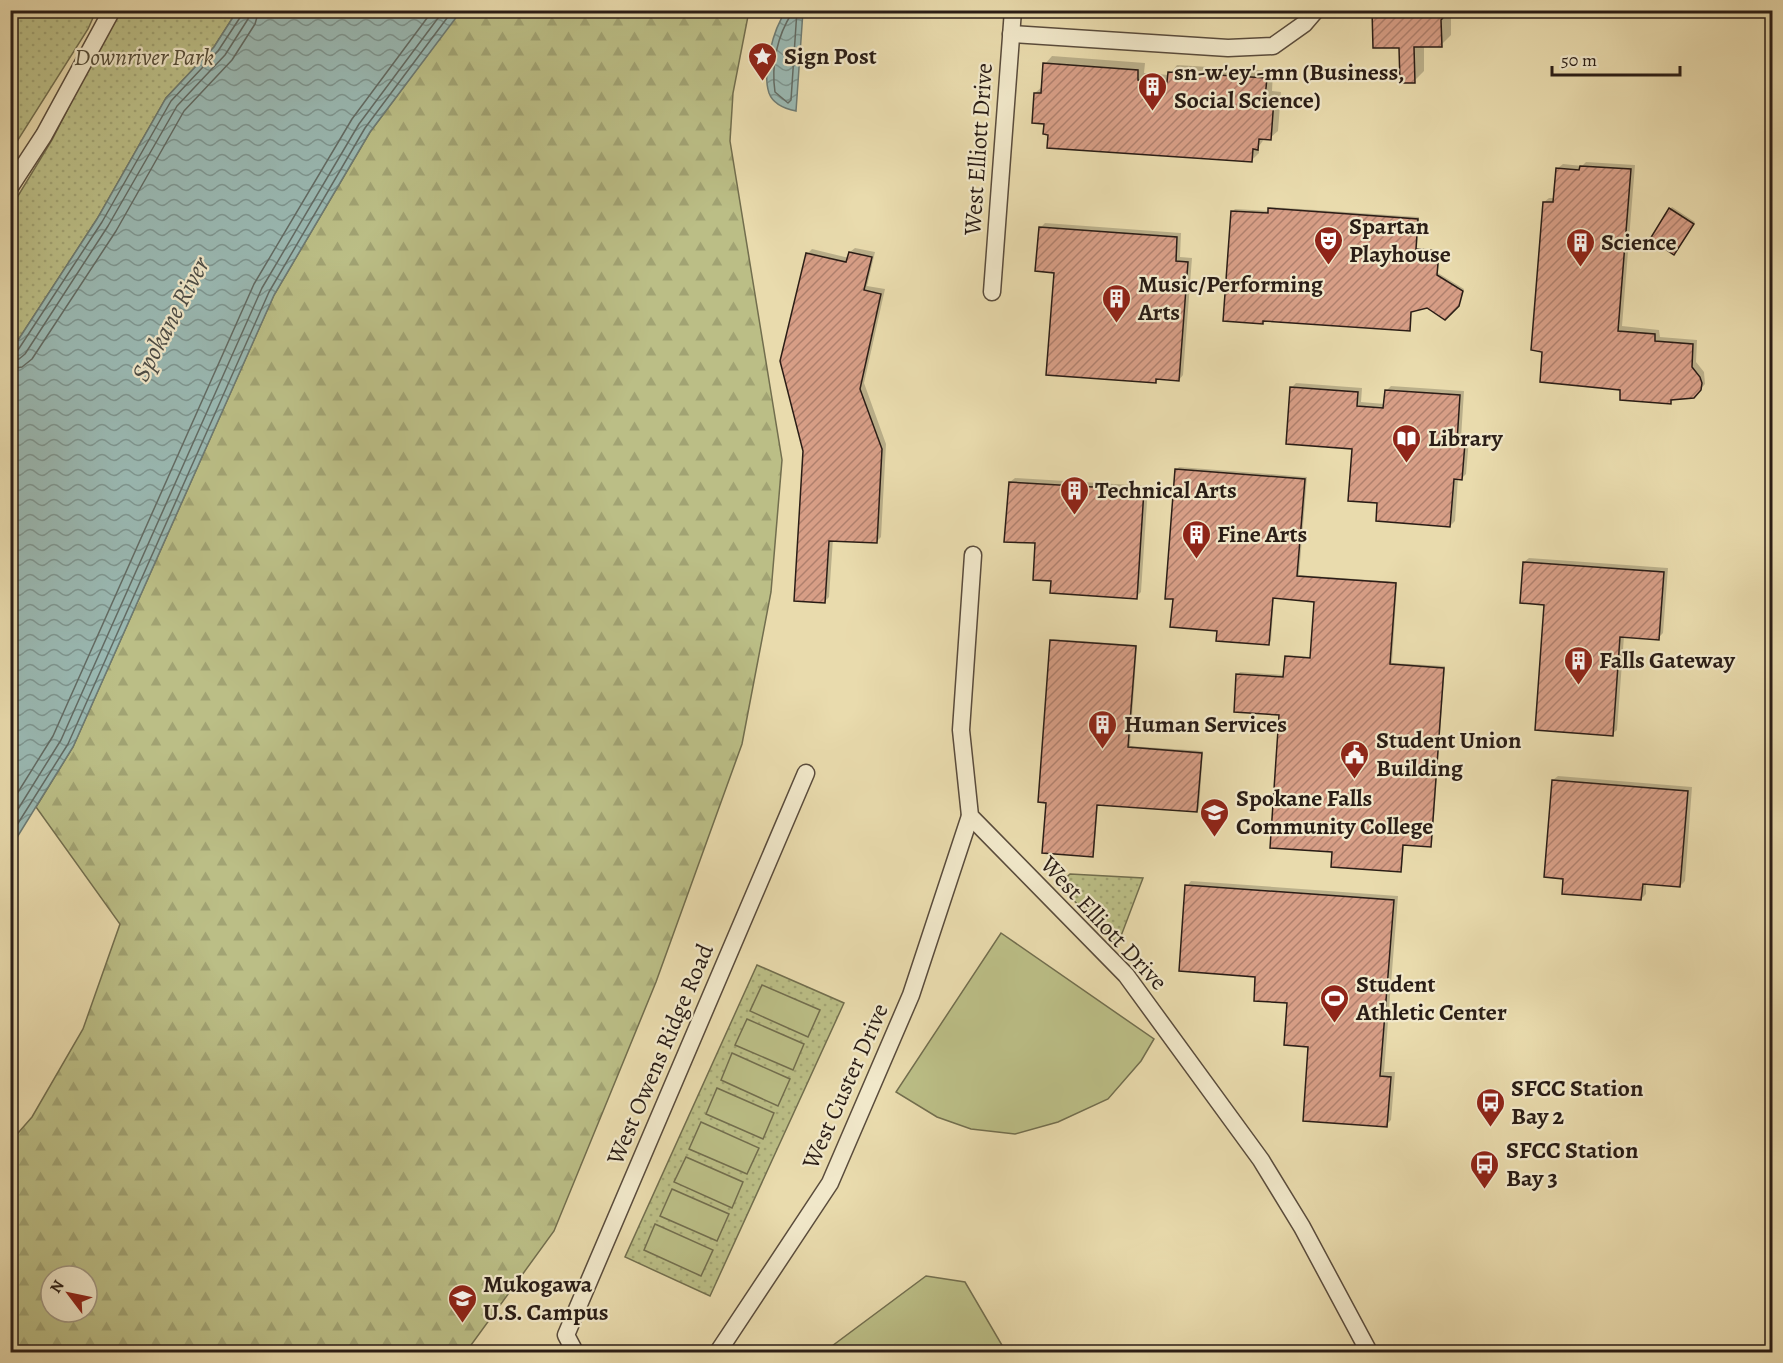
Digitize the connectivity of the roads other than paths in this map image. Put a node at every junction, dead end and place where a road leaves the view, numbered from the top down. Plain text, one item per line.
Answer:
1 (112, 10) edge
2 (1013, 10) edge
3 (1316, 10) edge
4 (1011, 34) junction
5 (10, 188) edge
6 (992, 292) dead end
7 (973, 555) dead end
8 (806, 773) dead end
9 (970, 816) junction
10 (575, 1353) edge
11 (718, 1353) edge
12 (1369, 1353) edge

1 - 5 street
2 - 4 street, West Elliott Drive
3 - 4 street
4 - 6 street, West Elliott Drive
7 - 9 street
8 - 10 street, West Owens Ridge Road
9 - 11 street, West Custer Drive
9 - 12 street, West Elliott Drive

